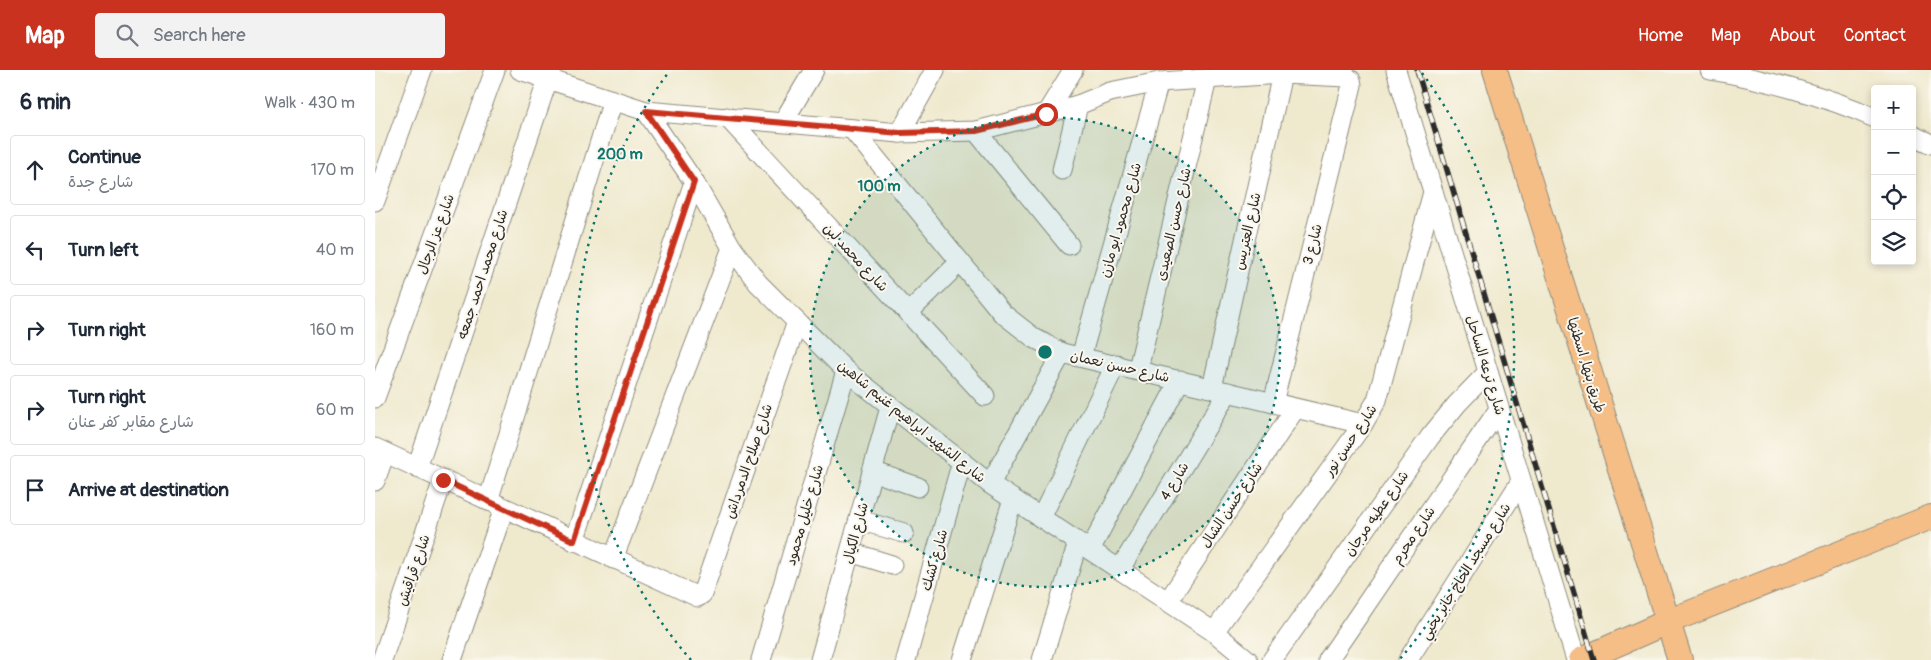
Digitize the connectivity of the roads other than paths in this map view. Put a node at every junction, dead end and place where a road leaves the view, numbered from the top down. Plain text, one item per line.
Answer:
1 (422, 70) edge
2 (495, 70) edge
3 (520, 70) edge
4 (814, 70) edge
5 (935, 70) edge
6 (1073, 70) edge
7 (1396, 70) edge
8 (1495, 70) edge
9 (1710, 70) edge
10 (1282, 74) junction
11 (549, 75) edge
12 (1207, 79) junction
13 (1159, 82) junction
14 (613, 100) junction
15 (1078, 105) junction
16 (646, 111) junction
17 (1046, 114) junction
18 (1871, 116) edge
19 (727, 117) junction
20 (783, 122) junction
21 (852, 129) junction
22 (976, 131) junction
23 (900, 133) junction
24 (1916, 137) edge
25 (1931, 144) edge
26 (1062, 170) dead end
27 (694, 182) junction
28 (1433, 191) junction
29 (375, 201) edge
30 (1069, 245) dead end
31 (732, 248) junction
32 (960, 262) junction
33 (908, 313) junction
34 (797, 322) junction
35 (1062, 353) junction
36 (1081, 358) junction
37 (1116, 364) junction
38 (1138, 370) junction
39 (846, 371) junction
40 (1488, 372) junction
41 (1180, 380) junction
42 (1220, 390) junction
43 (985, 396) dead end
44 (375, 398) edge
45 (1273, 403) junction
46 (890, 407) junction
47 (1295, 409) junction
48 (1499, 409) junction
49 (1363, 424) junction
50 (380, 451) edge
51 (962, 461) junction
52 (417, 468) junction
53 (873, 471) junction
54 (443, 480) junction
55 (375, 481) edge
56 (1521, 481) junction
57 (990, 484) junction
58 (918, 487) dead end
59 (1013, 499) junction
60 (496, 505) junction
61 (1931, 517) edge
62 (1041, 518) junction
63 (859, 520) junction
64 (904, 533) dead end
65 (574, 541) junction
66 (1084, 546) junction
67 (850, 552) junction
68 (613, 559) junction
69 (892, 565) dead end
70 (1120, 570) junction
71 (1168, 601) junction
72 (1659, 626) junction
73 (1214, 632) junction
74 (1238, 656) edge
75 (382, 660) edge
76 (452, 660) edge
77 (761, 660) edge
78 (820, 660) edge
79 (905, 660) edge
80 (962, 660) edge
81 (1043, 660) edge
82 (1272, 660) edge
83 (1327, 660) edge
84 (1408, 660) edge
85 (1576, 660) edge
86 (1581, 660) edge
87 (1679, 660) edge

1 - 29 street
2 - 44 street, شارع عز الرجال
3 - 11 street
4 - 20 street
5 - 23 street
6 - 17 street
7 - 28 street, شارع ترعه الساحل
8 - 72 main road, طريق بنها, اسطنها
9 - 18 street
10 - 12 street
10 - 42 street, شارع العتريس
10 - 45 street, شارع 3
11 - 14 street
11 - 52 street, شارع محمد احمد جمعه
12 - 13 street
12 - 38 street, شارع حسن الصعيدى
13 - 15 street
13 - 36 street, شارع محمود ابو مازن
14 - 16 street
14 - 60 street
15 - 17 street
15 - 26 street
16 - 19 street
16 - 27 street, شارع الشهيد ابراهيم غنيم شاهين
17 - 22 street
19 - 20 street
19 - 33 street, شارع محمد لبن
20 - 21 street
21 - 23 street
21 - 32 street, شارع حسن نعمان
22 - 23 street
22 - 30 street
24 - 25 street
27 - 31 street, شارع الشهيد ابراهيم غنيم شاهين
27 - 65 street
28 - 40 street, شارع ترعه الساحل
28 - 49 street, شارع حسن نور
31 - 34 street, شارع الشهيد ابراهيم غنيم شاهين
31 - 68 street
32 - 33 street
32 - 35 street, شارع حسن نعمان
33 - 43 street, شارع محمد لبن
34 - 39 street, شارع الشهيد ابراهيم غنيم شاهين
34 - 68 street, شارع صلاح الدمرداش
35 - 36 street, شارع حسن نعمان
35 - 57 street
36 - 37 street, شارع حسن نعمان
37 - 38 street, شارع حسن نعمان
37 - 62 street
38 - 41 street, شارع حسن نعمان
39 - 46 street, شارع الشهيد ابراهيم غنيم شاهين
39 - 77 street, شارع خليل محمود
40 - 48 street, شارع ترعه الساحل
40 - 82 street, شارع عطيه مرجان
41 - 42 street, شارع حسن نعمان
41 - 66 street
42 - 45 street, شارع حسن نعمان
42 - 70 street, شارع 4
45 - 47 street, شارع حسن نعمان
46 - 51 street, شارع الشهيد ابراهيم غنيم شاهين
46 - 53 street, شارع الكيال
47 - 49 street, شارع حسن نعمان
47 - 71 street, شارع حسن الشال
48 - 56 street, شارع ترعه الساحل
48 - 83 street, شارع محرم
49 - 73 street, شارع حسن نور
50 - 52 street
50 - 55 street
51 - 57 street, شارع الشهيد ابراهيم غنيم شاهين
51 - 79 street, شارع كشك
52 - 54 street
53 - 58 street
53 - 63 street, شارع الكيال
54 - 60 street
54 - 75 street, شارع قراقيش
56 - 84 street, شارع مسجد الحاج جابر يحيي
56 - 85 street, شارع ترعه الساحل
57 - 59 street, شارع الشهيد ابراهيم غنيم شاهين
59 - 62 street, شارع الشهيد ابراهيم غنيم شاهين
59 - 80 street
60 - 65 street
60 - 76 street
61 - 72 main road
62 - 66 street, شارع الشهيد ابراهيم غنيم شاهين
63 - 64 street
63 - 67 street, شارع الكيال
65 - 68 street
66 - 70 street, شارع الشهيد ابراهيم غنيم شاهين
66 - 81 street
67 - 69 street
67 - 78 street, شارع الكيال
70 - 71 street, شارع الشهيد ابراهيم غنيم شاهين
71 - 73 street, شارع الشهيد ابراهيم غنيم شاهين
72 - 86 main road
72 - 87 main road, طريق بنها, اسطنها
73 - 74 street, شارع الشهيد ابراهيم غنيم شاهين

